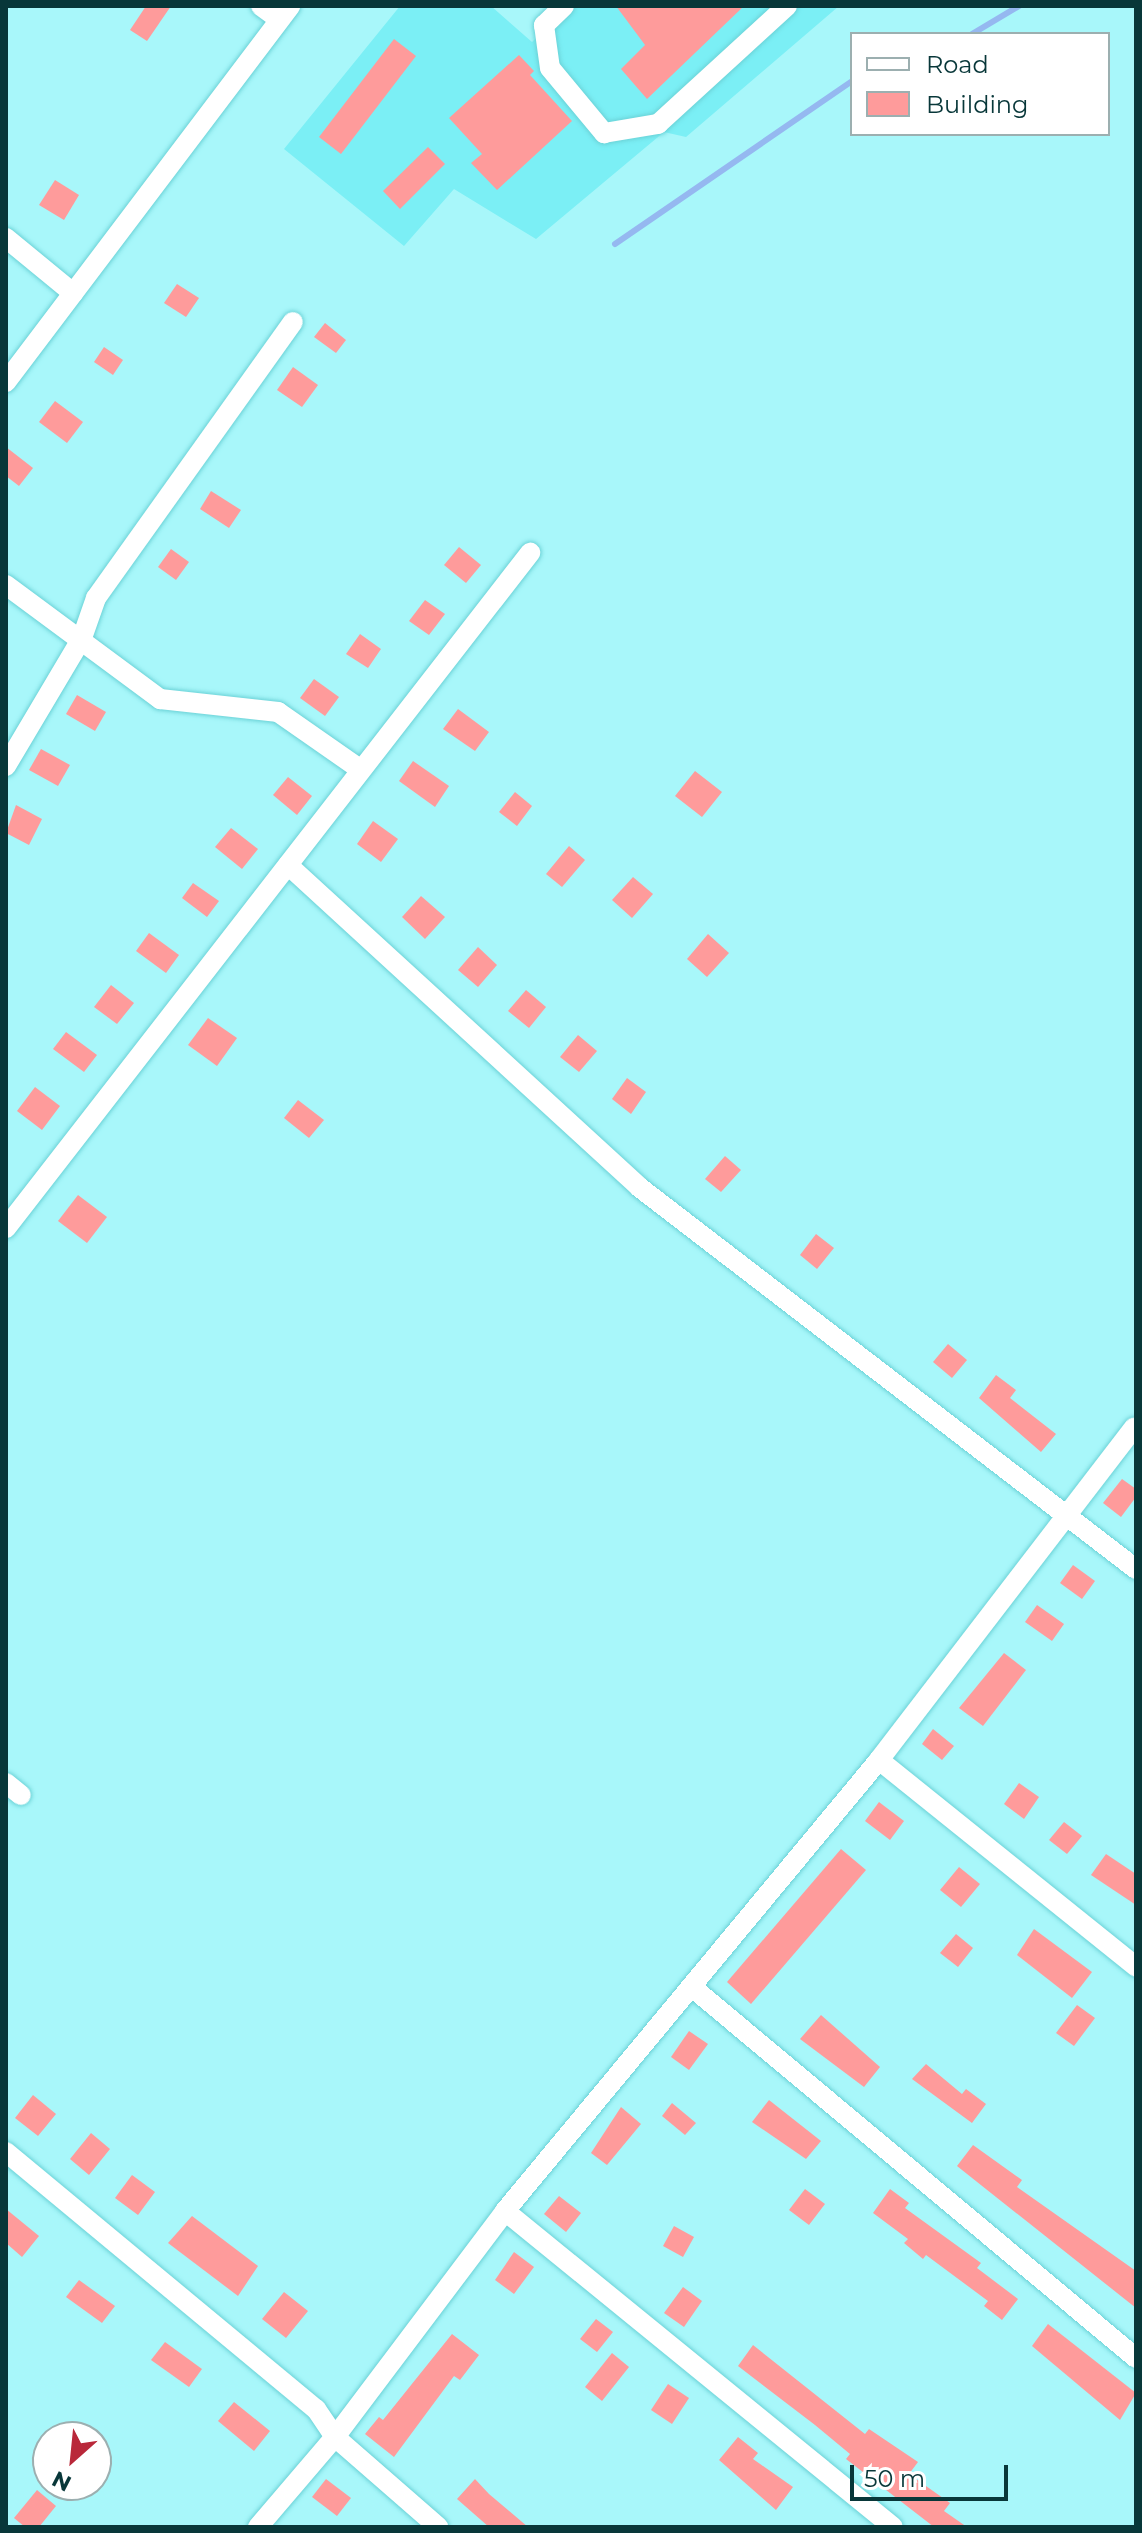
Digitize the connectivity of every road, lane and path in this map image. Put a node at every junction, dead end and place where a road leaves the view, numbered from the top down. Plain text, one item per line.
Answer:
1 (261, 6) edge
2 (564, 6) edge
3 (787, 6) edge
4 (284, 13) edge
5 (6, 238) edge
6 (73, 293) junction
7 (293, 322) dead end
8 (6, 382) edge
9 (530, 553) dead end
10 (6, 585) edge
11 (82, 638) junction
12 (6, 766) edge
13 (361, 770) junction
14 (288, 865) junction
15 (6, 1228) edge
16 (1134, 1428) edge
17 (1068, 1515) junction
18 (1136, 1569) edge
19 (879, 1760) junction
20 (1136, 1967) edge
21 (693, 1988) junction
22 (6, 2152) edge
23 (505, 2211) junction
24 (1136, 2358) edge
25 (335, 2437) junction
26 (258, 2527) edge
27 (438, 2527) edge
28 (893, 2527) edge

1 - 4 street
2 - 3 street
4 - 6 street
5 - 6 street
6 - 8 street
7 - 11 street
9 - 13 street
10 - 11 street
11 - 12 street
11 - 13 street
13 - 14 street
14 - 15 street
14 - 17 street
16 - 17 street
17 - 18 street
17 - 19 street
19 - 20 street
19 - 21 street
21 - 23 street
21 - 24 street
22 - 25 street
23 - 25 street
23 - 28 street
25 - 26 street
25 - 27 street

